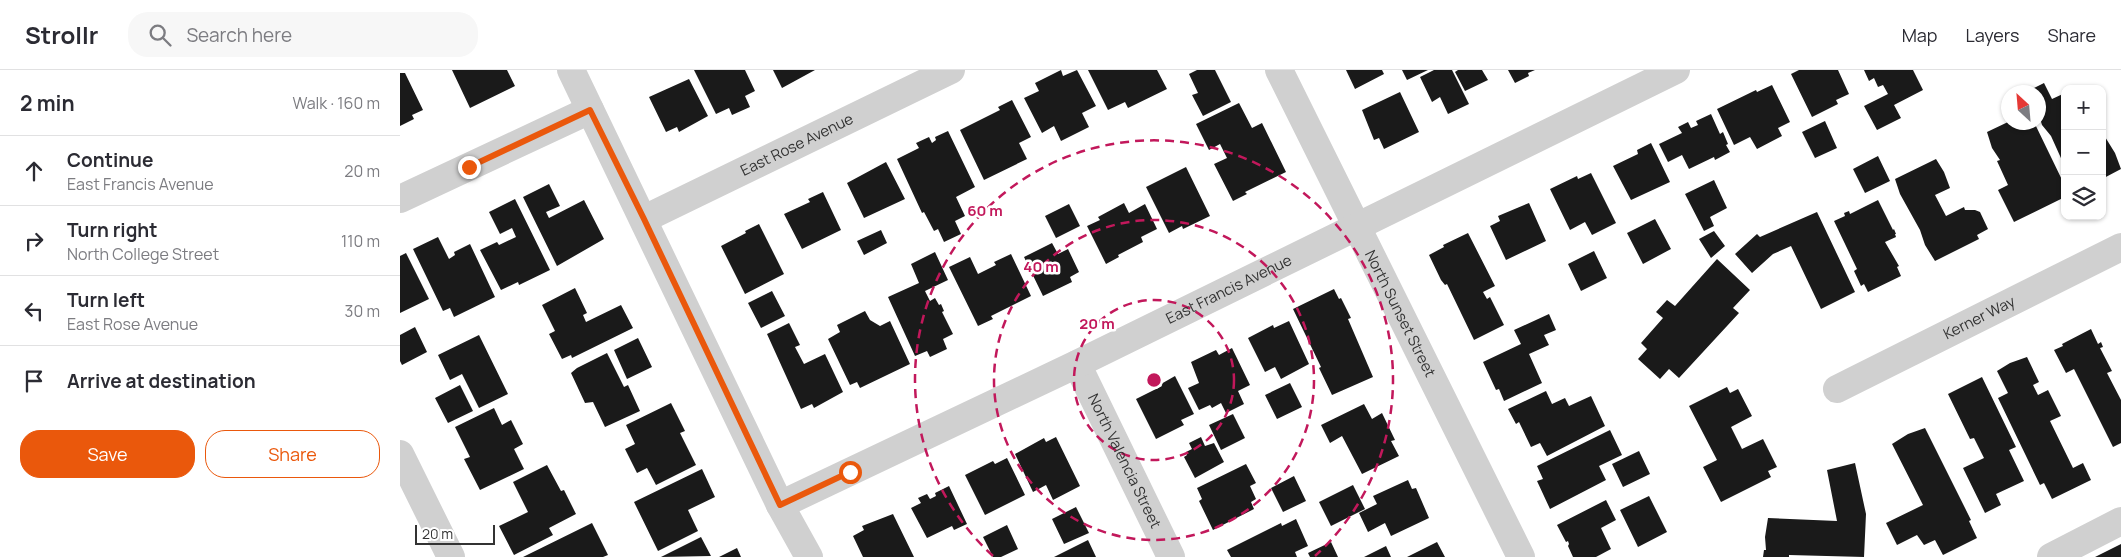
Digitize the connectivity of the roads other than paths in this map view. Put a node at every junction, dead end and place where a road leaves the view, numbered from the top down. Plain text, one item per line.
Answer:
1 (571, 70) edge
2 (951, 70) edge
3 (1279, 70) edge
4 (1676, 70) edge
5 (1632, 80) edge
6 (590, 110) junction
7 (400, 199) edge
8 (644, 219) junction
9 (1357, 228) junction
10 (2121, 247) edge
11 (1077, 364) junction
12 (1836, 389) dead end
13 (400, 454) edge
14 (780, 505) junction
15 (2121, 521) edge
16 (451, 557) edge
17 (809, 557) edge
18 (1171, 557) edge
19 (1521, 557) edge
20 (2051, 557) edge

1 - 6 street
2 - 8 street, East Rose Avenue
3 - 9 street, North Sunset Street
4 - 5 street, East Francis Avenue
5 - 9 street, East Francis Avenue
6 - 7 street
6 - 8 street
8 - 14 street
9 - 11 street, East Francis Avenue
9 - 19 street, North Sunset Street
10 - 12 street, Kerner Way
11 - 14 street, East Francis Avenue
11 - 18 street, North Valencia Street
13 - 16 street
14 - 17 street
15 - 20 street

